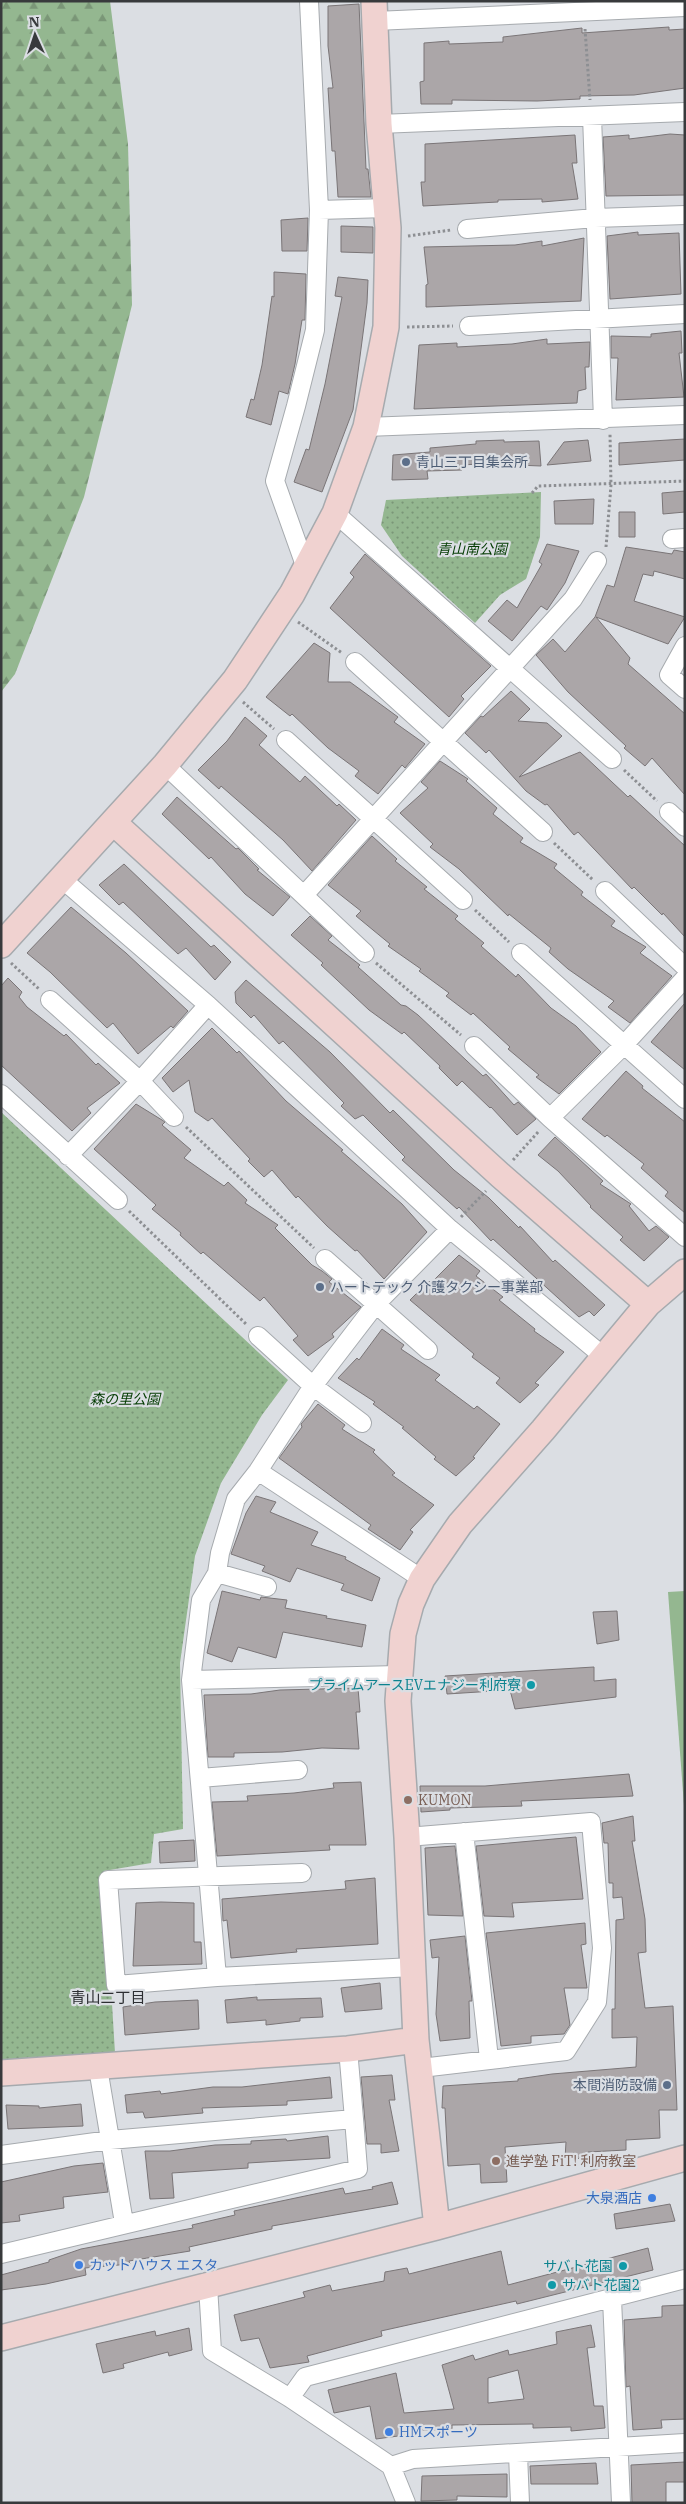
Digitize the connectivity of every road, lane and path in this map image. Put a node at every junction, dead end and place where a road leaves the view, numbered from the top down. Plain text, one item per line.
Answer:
1 (309, 1) edge
2 (583, 6) edge
3 (685, 7) edge
4 (375, 11) edge
5 (685, 112) edge
6 (592, 116) junction
7 (379, 124) junction
8 (387, 208) junction
9 (319, 210) junction
10 (685, 215) edge
11 (596, 218) junction
12 (467, 228) joint
13 (388, 238) junction
14 (685, 314) edge
15 (600, 318) junction
16 (469, 326) joint
17 (386, 327) junction
18 (685, 416) edge
19 (603, 420) junction
20 (366, 427) junction
21 (685, 481) edge
22 (611, 485) junction
23 (532, 493) dead end
24 (335, 513) junction
25 (597, 561) joint
26 (306, 568) junction
27 (281, 610) junction
28 (685, 646) edge
29 (355, 662) joint
30 (510, 669) junction
31 (227, 689) junction
32 (685, 689) edge
33 (286, 740) joint
34 (442, 742) junction
35 (612, 759) joint
36 (165, 765) junction
37 (668, 812) joint
38 (374, 820) junction
39 (114, 822) junction
40 (685, 827) edge
41 (543, 832) joint
42 (62, 879) junction
43 (605, 891) joint
44 (304, 896) junction
45 (463, 900) joint
46 (5, 952) edge
47 (364, 953) joint
48 (520, 953) joint
49 (685, 967) edge
50 (685, 978) edge
51 (50, 1000) joint
52 (208, 1005) junction
53 (474, 1046) joint
54 (623, 1046) junction
55 (140, 1082) junction
56 (1, 1094) edge
57 (685, 1099) edge
58 (174, 1116) joint
59 (550, 1118) junction
60 (68, 1156) junction
61 (118, 1200) joint
62 (450, 1228) junction
63 (685, 1237) edge
64 (326, 1259) joint
65 (685, 1272) edge
66 (376, 1304) junction
67 (648, 1304) junction
68 (258, 1336) joint
69 (428, 1350) dead end
70 (603, 1356) junction
71 (313, 1386) junction
72 (362, 1423) dead end
73 (258, 1471) junction
74 (217, 1573) junction
75 (422, 1579) junction
76 (267, 1587) dead end
77 (398, 1675) junction
78 (191, 1680) junction
79 (298, 1770) dead end
80 (200, 1778) junction
81 (464, 1832) junction
82 (407, 1838) junction
83 (302, 1873) dead end
84 (208, 1876) junction
85 (413, 1967) junction
86 (217, 1977) junction
87 (416, 2040) junction
88 (348, 2048) junction
89 (488, 2059) junction
90 (98, 2068) junction
91 (421, 2068) junction
92 (1, 2073) edge
93 (354, 2119) junction
94 (110, 2140) junction
95 (1, 2155) edge
96 (685, 2158) edge
97 (124, 2223) junction
98 (437, 2227) junction
99 (1, 2254) edge
100 (685, 2279) edge
101 (208, 2286) junction
102 (612, 2299) junction
103 (1, 2338) edge
104 (290, 2398) junction
105 (685, 2443) edge
106 (617, 2447) junction
107 (518, 2454) junction
108 (391, 2466) junction
109 (406, 2503) edge
110 (520, 2503) edge
111 (621, 2503) edge

1 - 9 street
2 - 3 street
2 - 4 street
2 - 6 path
4 - 7 street
5 - 6 street
6 - 7 street
6 - 11 street
7 - 8 street
8 - 9 street
8 - 13 street
9 - 26 street
10 - 11 street
11 - 12 street
11 - 15 street
12 - 13 path
13 - 17 street
14 - 15 street
15 - 16 street
15 - 19 street
16 - 17 path
17 - 20 street
18 - 19 street
19 - 20 street
19 - 22 path
20 - 24 street
21 - 22 path
22 - 23 path
22 - 25 path
24 - 26 street
24 - 30 street
25 - 30 street
26 - 27 street
27 - 29 path
27 - 31 street
28 - 32 street
29 - 34 street
30 - 34 street
30 - 35 street
31 - 33 path
31 - 36 street
33 - 38 street
34 - 38 street
34 - 41 street
35 - 37 path
36 - 39 street
36 - 44 street
37 - 40 street
38 - 44 street
38 - 45 street
39 - 42 street
39 - 67 street
41 - 43 path
42 - 46 street
42 - 52 street
43 - 49 street
44 - 47 street
45 - 48 path
46 - 51 path
47 - 53 path
48 - 54 street
50 - 54 street
51 - 55 street
52 - 55 street
52 - 62 street
53 - 59 street
54 - 57 street
54 - 59 street
55 - 58 street
55 - 60 street
56 - 60 street
58 - 64 path
59 - 63 street
60 - 61 street
61 - 68 path
62 - 66 street
62 - 70 street
64 - 66 street
65 - 67 street
66 - 69 street
66 - 71 street
67 - 70 street
68 - 71 street
70 - 75 street
71 - 72 street
71 - 73 street
73 - 74 street
73 - 75 street
74 - 76 street
74 - 78 street
75 - 77 street
77 - 78 street
77 - 82 street
78 - 80 street
79 - 80 street
80 - 84 street
81 - 82 street
81 - 89 street
81 - 89 street
82 - 85 street
83 - 84 street
84 - 86 street
84 - 86 street
85 - 86 street
85 - 87 street
87 - 88 street
87 - 91 street
88 - 90 street
88 - 93 street
89 - 91 street
90 - 92 street
90 - 94 street
91 - 98 street
93 - 94 street
93 - 97 street
94 - 95 street
94 - 97 street
96 - 98 street
97 - 99 street
98 - 101 street
100 - 102 street
101 - 103 street
101 - 104 street
102 - 104 street
102 - 106 street
104 - 108 street
105 - 106 street
106 - 107 street
106 - 111 street
107 - 108 street
107 - 110 street
108 - 109 street

